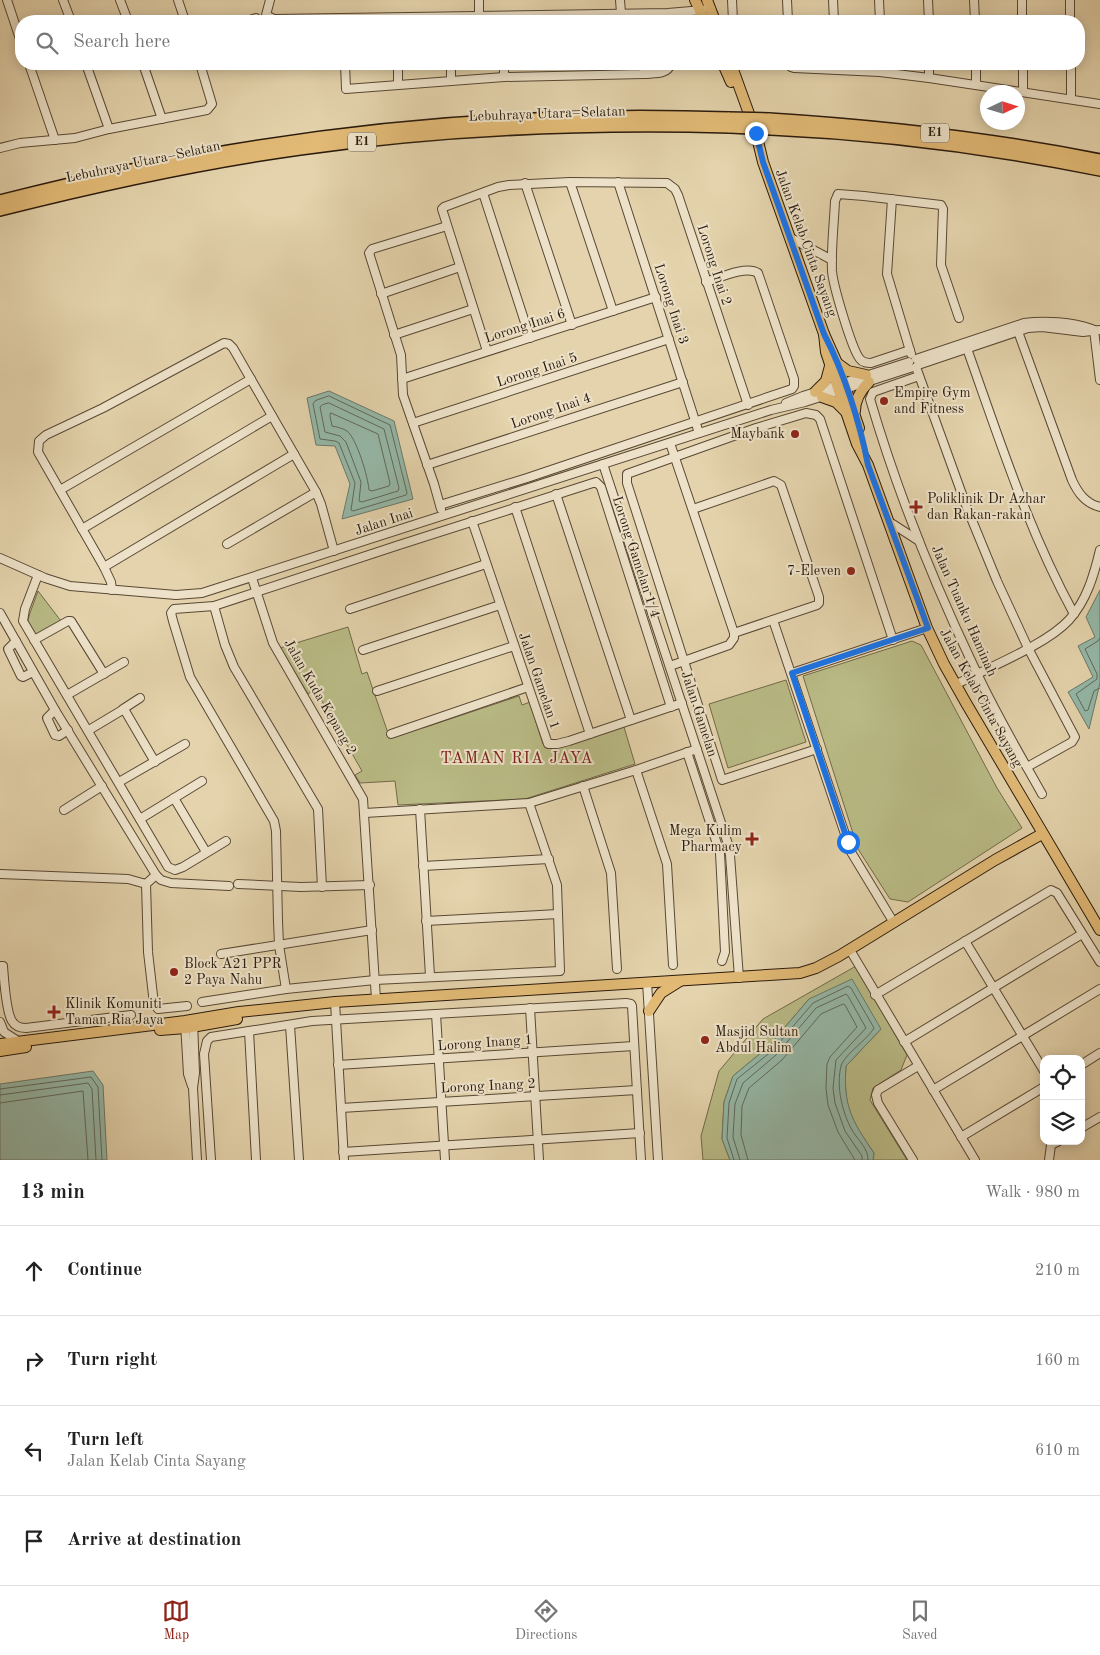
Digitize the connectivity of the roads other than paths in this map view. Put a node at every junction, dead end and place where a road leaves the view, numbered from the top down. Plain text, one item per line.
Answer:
1 (7, 0) edge
2 (63, 0) edge
3 (120, 0) edge
4 (178, 0) edge
5 (270, 0) edge
6 (479, 0) edge
7 (620, 0) edge
8 (695, 0) edge
9 (732, 0) edge
10 (787, 0) edge
11 (833, 0) edge
12 (879, 0) edge
13 (928, 0) edge
14 (974, 0) edge
15 (1022, 0) edge
16 (1070, 0) edge
17 (705, 10) edge
18 (621, 12) junction
19 (642, 12) junction
20 (668, 13) joint
21 (69, 15) edge
22 (126, 15) edge
23 (183, 15) edge
24 (268, 15) edge
25 (480, 15) edge
26 (562, 15) edge
27 (642, 15) edge
28 (733, 15) edge
29 (788, 15) edge
30 (834, 15) edge
31 (880, 15) edge
32 (929, 15) edge
33 (975, 15) edge
34 (1022, 15) edge
35 (1070, 15) edge
36 (15, 24) edge
37 (31, 70) edge
38 (88, 70) edge
39 (145, 70) edge
40 (202, 70) edge
41 (345, 70) edge
42 (398, 70) edge
43 (451, 70) edge
44 (504, 70) edge
45 (644, 70) edge
46 (666, 70) edge
47 (725, 70) edge
48 (733, 70) edge
49 (862, 70) edge
50 (929, 70) edge
51 (976, 70) edge
52 (1023, 70) edge
53 (1071, 70) edge
54 (880, 72) joint
55 (644, 74) junction
56 (504, 77) junction
57 (929, 78) junction
58 (451, 80) junction
59 (398, 84) junction
60 (976, 84) junction
61 (983, 85) edge
62 (1023, 85) edge
63 (1025, 91) edge
64 (1071, 98) junction
65 (1100, 104) edge
66 (162, 119) junction
67 (730, 122) junction
68 (770, 124) junction
69 (109, 129) junction
70 (55, 140) junction
71 (1, 145) edge
72 (1100, 160) edge
73 (763, 162) junction
74 (1100, 170) edge
75 (570, 182) junction
76 (618, 182) junction
77 (525, 183) junction
78 (483, 193) junction
79 (892, 199) junction
80 (0, 200) edge
81 (0, 210) edge
82 (448, 226) junction
83 (789, 236) junction
84 (832, 260) junction
85 (460, 267) junction
86 (706, 282) junction
87 (381, 294) junction
88 (656, 297) junction
89 (473, 309) junction
90 (613, 311) junction
91 (959, 318) dead end
92 (572, 325) junction
93 (1017, 328) junction
94 (1097, 330) edge
95 (394, 335) junction
96 (530, 338) junction
97 (669, 339) junction
98 (966, 346) junction
99 (910, 350) junction
100 (487, 352) junction
101 (913, 363) junction
102 (834, 365) junction
103 (919, 376) junction
104 (868, 378) junction
105 (250, 379) junction
106 (402, 379) junction
107 (1100, 380) edge
108 (683, 382) junction
109 (841, 387) junction
110 (818, 394) junction
111 (748, 405) junction
112 (272, 416) junction
113 (852, 418) junction
114 (413, 422) junction
115 (696, 422) junction
116 (699, 433) junction
117 (670, 443) junction
118 (294, 454) junction
119 (675, 457) junction
120 (603, 464) junction
121 (427, 465) junction
122 (60, 490) junction
123 (316, 492) junction
124 (556, 494) junction
125 (440, 505) junction
126 (515, 507) junction
127 (1100, 507) edge
128 (693, 509) junction
129 (442, 516) junction
130 (888, 521) junction
131 (472, 522) junction
132 (82, 529) junction
133 (919, 541) junction
134 (227, 544) dead end
135 (1100, 550) edge
136 (334, 551) junction
137 (0, 558) edge
138 (486, 564) junction
139 (104, 567) junction
140 (38, 575) junction
141 (252, 578) junction
142 (112, 590) junction
143 (256, 592) junction
144 (500, 605) junction
145 (214, 606) junction
146 (350, 609) dead end
147 (0, 612) edge
148 (1074, 614) junction
149 (773, 620) junction
150 (928, 628) junction
151 (734, 633) junction
152 (34, 640) junction
153 (892, 640) junction
154 (16, 641) junction
155 (514, 646) junction
156 (1028, 648) junction
157 (363, 650) dead end
158 (684, 661) junction
159 (124, 662) dead end
160 (670, 666) junction
161 (33, 672) junction
162 (792, 673) junction
163 (977, 673) junction
164 (104, 674) junction
165 (955, 685) junction
166 (528, 687) junction
167 (377, 691) dead end
168 (67, 695) junction
169 (140, 698) dead end
170 (682, 703) junction
171 (671, 707) junction
172 (123, 709) junction
173 (55, 710) junction
174 (631, 720) junction
175 (68, 730) junction
176 (88, 730) junction
177 (391, 734) dead end
178 (590, 734) junction
179 (185, 744) dead end
180 (697, 749) junction
181 (817, 749) junction
182 (687, 752) junction
183 (155, 762) junction
184 (1027, 768) junction
185 (636, 770) junction
186 (202, 781) dead end
187 (119, 782) junction
188 (102, 786) junction
189 (583, 786) junction
190 (1042, 794) dead end
191 (174, 798) junction
192 (529, 802) junction
193 (420, 809) junction
194 (64, 810) dead end
195 (1028, 810) junction
196 (365, 813) junction
197 (140, 819) junction
198 (1042, 834) junction
199 (226, 841) dead end
200 (1023, 844) junction
201 (206, 852) junction
202 (549, 859) junction
203 (1059, 860) junction
204 (423, 866) junction
205 (0, 874) edge
206 (156, 875) junction
207 (146, 884) junction
208 (238, 884) dead end
209 (278, 885) junction
210 (370, 885) junction
211 (228, 886) dead end
212 (322, 887) junction
213 (558, 914) junction
214 (426, 921) junction
215 (894, 923) junction
216 (372, 930) junction
217 (1100, 930) edge
218 (1082, 934) junction
219 (965, 941) junction
220 (279, 945) junction
221 (850, 950) junction
222 (221, 954) dead end
223 (722, 960) dead end
224 (1100, 962) edge
225 (673, 965) dead end
226 (0, 966) edge
227 (617, 968) dead end
228 (430, 976) junction
229 (739, 978) junction
230 (375, 980) junction
231 (680, 981) junction
232 (647, 982) junction
233 (286, 989) junction
234 (994, 989) junction
235 (1100, 989) edge
236 (876, 995) junction
237 (376, 999) junction
238 (202, 1002) dead end
239 (335, 1002) junction
240 (187, 1006) dead end
241 (530, 1008) junction
242 (649, 1011) junction
243 (436, 1014) junction
244 (131, 1015) dead end
245 (99, 1019) junction
246 (335, 1019) junction
247 (85, 1020) junction
248 (0, 1022) edge
249 (189, 1024) junction
250 (290, 1025) junction
251 (106, 1030) junction
252 (82, 1032) junction
253 (249, 1032) junction
254 (1022, 1036) junction
255 (18, 1041) junction
256 (904, 1042) junction
257 (0, 1044) edge
258 (634, 1046) junction
259 (0, 1051) edge
260 (532, 1052) junction
261 (1100, 1053) edge
262 (438, 1058) junction
263 (1085, 1062) edge
264 (338, 1065) junction
265 (1040, 1065) edge
266 (918, 1066) junction
267 (1040, 1089) edge
268 (637, 1090) junction
269 (933, 1090) junction
270 (535, 1096) junction
271 (441, 1102) junction
272 (341, 1108) junction
273 (1100, 1117) edge
274 (1085, 1126) edge
275 (640, 1133) junction
276 (961, 1136) junction
277 (538, 1140) junction
278 (444, 1145) junction
279 (1054, 1145) edge
280 (344, 1156) edge
281 (197, 1160) edge
282 (211, 1160) edge
283 (256, 1160) edge
284 (299, 1160) edge
285 (445, 1160) edge
286 (539, 1160) edge
287 (641, 1160) edge
288 (658, 1160) edge
289 (913, 1160) edge
290 (975, 1160) edge
291 (1049, 1160) edge

1 - 36 street
2 - 21 street
3 - 22 street
4 - 23 street
5 - 24 street
6 - 25 street
7 - 18 street
8 - 17 main road
9 - 28 street
10 - 29 street
11 - 30 street
12 - 31 street
13 - 32 street
14 - 33 street
15 - 34 street
16 - 35 street
17 - 20 street
18 - 19 street
18 - 26 street
19 - 20 street
19 - 27 street
37 - 70 street
38 - 69 street
39 - 66 street
40 - 66 street
41 - 59 street
42 - 59 street
43 - 58 street
44 - 56 street
45 - 55 street
46 - 55 street
47 - 73 main road, Jalan Kelab Cinta Sayang
48 - 73 main road, Jalan Kelab Cinta Sayang
49 - 54 street
50 - 57 street
51 - 60 street
52 - 62 street
53 - 64 street
54 - 57 street
55 - 56 street
56 - 58 street
57 - 60 street
58 - 59 street
60 - 61 street
63 - 64 street
64 - 65 street
66 - 69 street
67 - 68 highway, Lebuhraya Utara–Selatan / E1, bridge
67 - 80 highway, Lebuhraya Utara–Selatan / E1
67 - 81 highway, Lebuhraya Utara–Selatan / E1
68 - 72 highway, Lebuhraya Utara–Selatan / E1
68 - 74 highway, Lebuhraya Utara–Selatan / E1
69 - 70 street
70 - 71 street
73 - 83 main road, Jalan Kelab Cinta Sayang
75 - 76 street, Lorong Inai 2
75 - 77 street, Lorong Inai 2
75 - 90 street
76 - 86 street, Lorong Inai 2
76 - 88 street, Lorong Inai 3
77 - 78 street, Lorong Inai 2
77 - 92 street
78 - 82 street, Lorong Inai 2
78 - 96 street
79 - 84 street
79 - 91 street
79 - 99 street
82 - 85 street
82 - 87 street
83 - 84 street
83 - 102 main road, Jalan Kelab Cinta Sayang
84 - 99 street
85 - 87 street
85 - 89 street
86 - 111 street, Lorong Inai 2
86 - 111 street
87 - 95 street
88 - 90 street, Lorong Inai 6
88 - 97 street, Lorong Inai 3
89 - 95 street
89 - 100 street
90 - 92 street, Lorong Inai 6
92 - 96 street, Lorong Inai 6
93 - 94 street, Jalan Inai
93 - 98 street, Jalan Inai
93 - 127 street
94 - 107 street
95 - 106 street
96 - 100 street, Lorong Inai 6
97 - 108 street, Lorong Inai 3
97 - 114 street, Lorong Inai 5
98 - 101 street, Jalan Inai
98 - 148 street
99 - 101 street
100 - 106 street, Lorong Inai 6
101 - 103 street
101 - 104 street, Jalan Inai
102 - 104 main road
102 - 109 main road, Jalan Kelab Cinta Sayang
102 - 110 main road
103 - 133 street, Jalan Tuanku Haminah
103 - 156 street
104 - 109 street, Jalan Inai
104 - 113 main road
105 - 112 street
105 - 122 street
105 - 122 street
106 - 114 street
108 - 115 street, Lorong Inai 3
108 - 121 street, Lorong Inai 4
109 - 110 street, Jalan Inai
109 - 113 main road, Jalan Kelab Cinta Sayang
110 - 113 main road
110 - 116 street, Jalan Inai
111 - 115 street
112 - 118 street
112 - 132 street
113 - 130 main road, Jalan Kelab Cinta Sayang
114 - 121 street
115 - 116 street, Lorong Inai 3
115 - 125 street
116 - 117 street, Jalan Inai
117 - 119 street
117 - 120 street, Jalan Inai
118 - 123 street
118 - 139 street
119 - 128 street
119 - 153 street
119 - 158 street
120 - 129 street, Jalan Inai
120 - 160 street, Jalan Gamelan
121 - 125 street
122 - 132 street
123 - 134 street
123 - 136 street
124 - 126 street, Lorong Gamelan 1/4
124 - 171 street, Lorong Gamelan 1/4
124 - 174 street
125 - 129 street
126 - 131 street, Lorong Gamelan 1/4
126 - 178 street
128 - 149 street
128 - 151 street
129 - 136 street, Jalan Inai
130 - 133 street
130 - 150 main road, Jalan Kelab Cinta Sayang
131 - 138 street, Jalan Gamelan 1
131 - 143 street, Lorong Gamelan 1/4
132 - 139 street
133 - 163 street, Jalan Tuanku Haminah
135 - 148 street
136 - 141 street, Jalan Inai
137 - 140 street, Jalan Inai
138 - 144 street, Jalan Gamelan 1
138 - 146 street
139 - 142 street
140 - 142 street, Jalan Inai
140 - 152 street
141 - 142 street, Jalan Inai
141 - 143 street, Jalan Kuda Kepang 2
143 - 145 street, Lorong Gamelan 1/4
143 - 196 street, Jalan Kuda Kepang 2
144 - 155 street, Jalan Gamelan 1
144 - 157 street
145 - 209 street, Lorong Gamelan 1/4
145 - 212 street
147 - 154 street
148 - 156 street
149 - 151 street
149 - 162 street
150 - 153 street
150 - 165 main road, Jalan Kelab Cinta Sayang
151 - 158 street
152 - 164 street
152 - 168 street
153 - 162 street
154 - 161 street
154 - 161 street
155 - 166 street, Jalan Gamelan 1
155 - 167 street
156 - 163 street
156 - 184 street
158 - 160 street
158 - 181 street
159 - 164 street
160 - 170 street, Jalan Gamelan
161 - 173 street
162 - 181 street
163 - 165 street
163 - 184 street, Jalan Tuanku Haminah
164 - 168 street
165 - 195 main road, Jalan Kelab Cinta Sayang
166 - 177 street
166 - 178 street, Jalan Gamelan 1
168 - 176 street
169 - 172 street
170 - 171 street, Jalan Gamelan 1
170 - 180 street, Jalan Gamelan
171 - 174 street, Jalan Gamelan 1
172 - 176 street
172 - 183 street
173 - 175 street
173 - 175 street
174 - 178 street, Jalan Gamelan 1
175 - 188 street
176 - 187 street
179 - 183 street
180 - 182 street
180 - 229 street, Jalan Gamelan
181 - 215 street
182 - 185 street
182 - 223 street
183 - 187 street
184 - 190 street, Jalan Tuanku Haminah
185 - 189 street
185 - 225 street
186 - 191 street
187 - 197 street
188 - 194 street
188 - 206 street
189 - 192 street
189 - 227 street
191 - 197 street
191 - 201 street
192 - 193 street
192 - 202 street
193 - 196 street
193 - 204 street
195 - 198 main road, Jalan Kelab Cinta Sayang
195 - 200 main road
196 - 210 street, Jalan Kuda Kepang 2
197 - 201 street
198 - 200 main road
198 - 203 main road, Jalan Kelab Cinta Sayang
199 - 201 street
200 - 203 main road
200 - 215 main road
202 - 204 street
202 - 213 street
203 - 217 main road, Jalan Kelab Cinta Sayang
204 - 214 street
205 - 207 street
206 - 207 street
206 - 211 street
207 - 240 street
208 - 209 street
209 - 212 street
209 - 220 street
210 - 212 street
210 - 216 street, Jalan Kuda Kepang 2
213 - 214 street
213 - 228 street
214 - 228 street
215 - 221 main road
216 - 220 street
216 - 230 street, Jalan Kuda Kepang 2
218 - 219 street
218 - 224 street
218 - 234 street
219 - 234 street
219 - 236 street
220 - 222 street
220 - 233 street
221 - 229 main road
221 - 236 street
226 - 247 street
228 - 230 street
229 - 231 main road
230 - 233 street
230 - 237 street, Jalan Kuda Kepang 2
231 - 232 main road
231 - 242 main road
232 - 237 main road
232 - 242 street
233 - 238 street
234 - 254 street
234 - 256 street
235 - 254 street
236 - 256 street
237 - 239 main road
239 - 246 street
239 - 249 main road
241 - 243 street
241 - 258 street
241 - 260 street
242 - 288 street
243 - 246 street
243 - 262 street
244 - 245 street
245 - 247 street
245 - 251 street
246 - 250 street
246 - 264 street
247 - 252 street
248 - 255 street
249 - 251 main road
249 - 259 main road
249 - 281 street
250 - 253 street
250 - 284 street
251 - 252 main road
252 - 255 main road
253 - 282 street
253 - 283 street
254 - 265 street
254 - 269 street
255 - 257 main road
256 - 266 street
258 - 260 street, Lorong Inang 1
258 - 268 street
260 - 262 street, Lorong Inang 1
260 - 270 street
261 - 263 street
262 - 264 street, Lorong Inang 1
262 - 271 street
264 - 272 street
266 - 269 street
266 - 289 street
267 - 276 street
268 - 270 street, Lorong Inang 2
268 - 275 street
269 - 276 street
270 - 271 street, Lorong Inang 2
270 - 277 street
271 - 272 street, Lorong Inang 2
271 - 278 street
272 - 280 street
273 - 274 street
275 - 277 street
275 - 287 street
276 - 290 street
277 - 278 street
277 - 286 street
278 - 280 street
278 - 285 street
279 - 291 street

